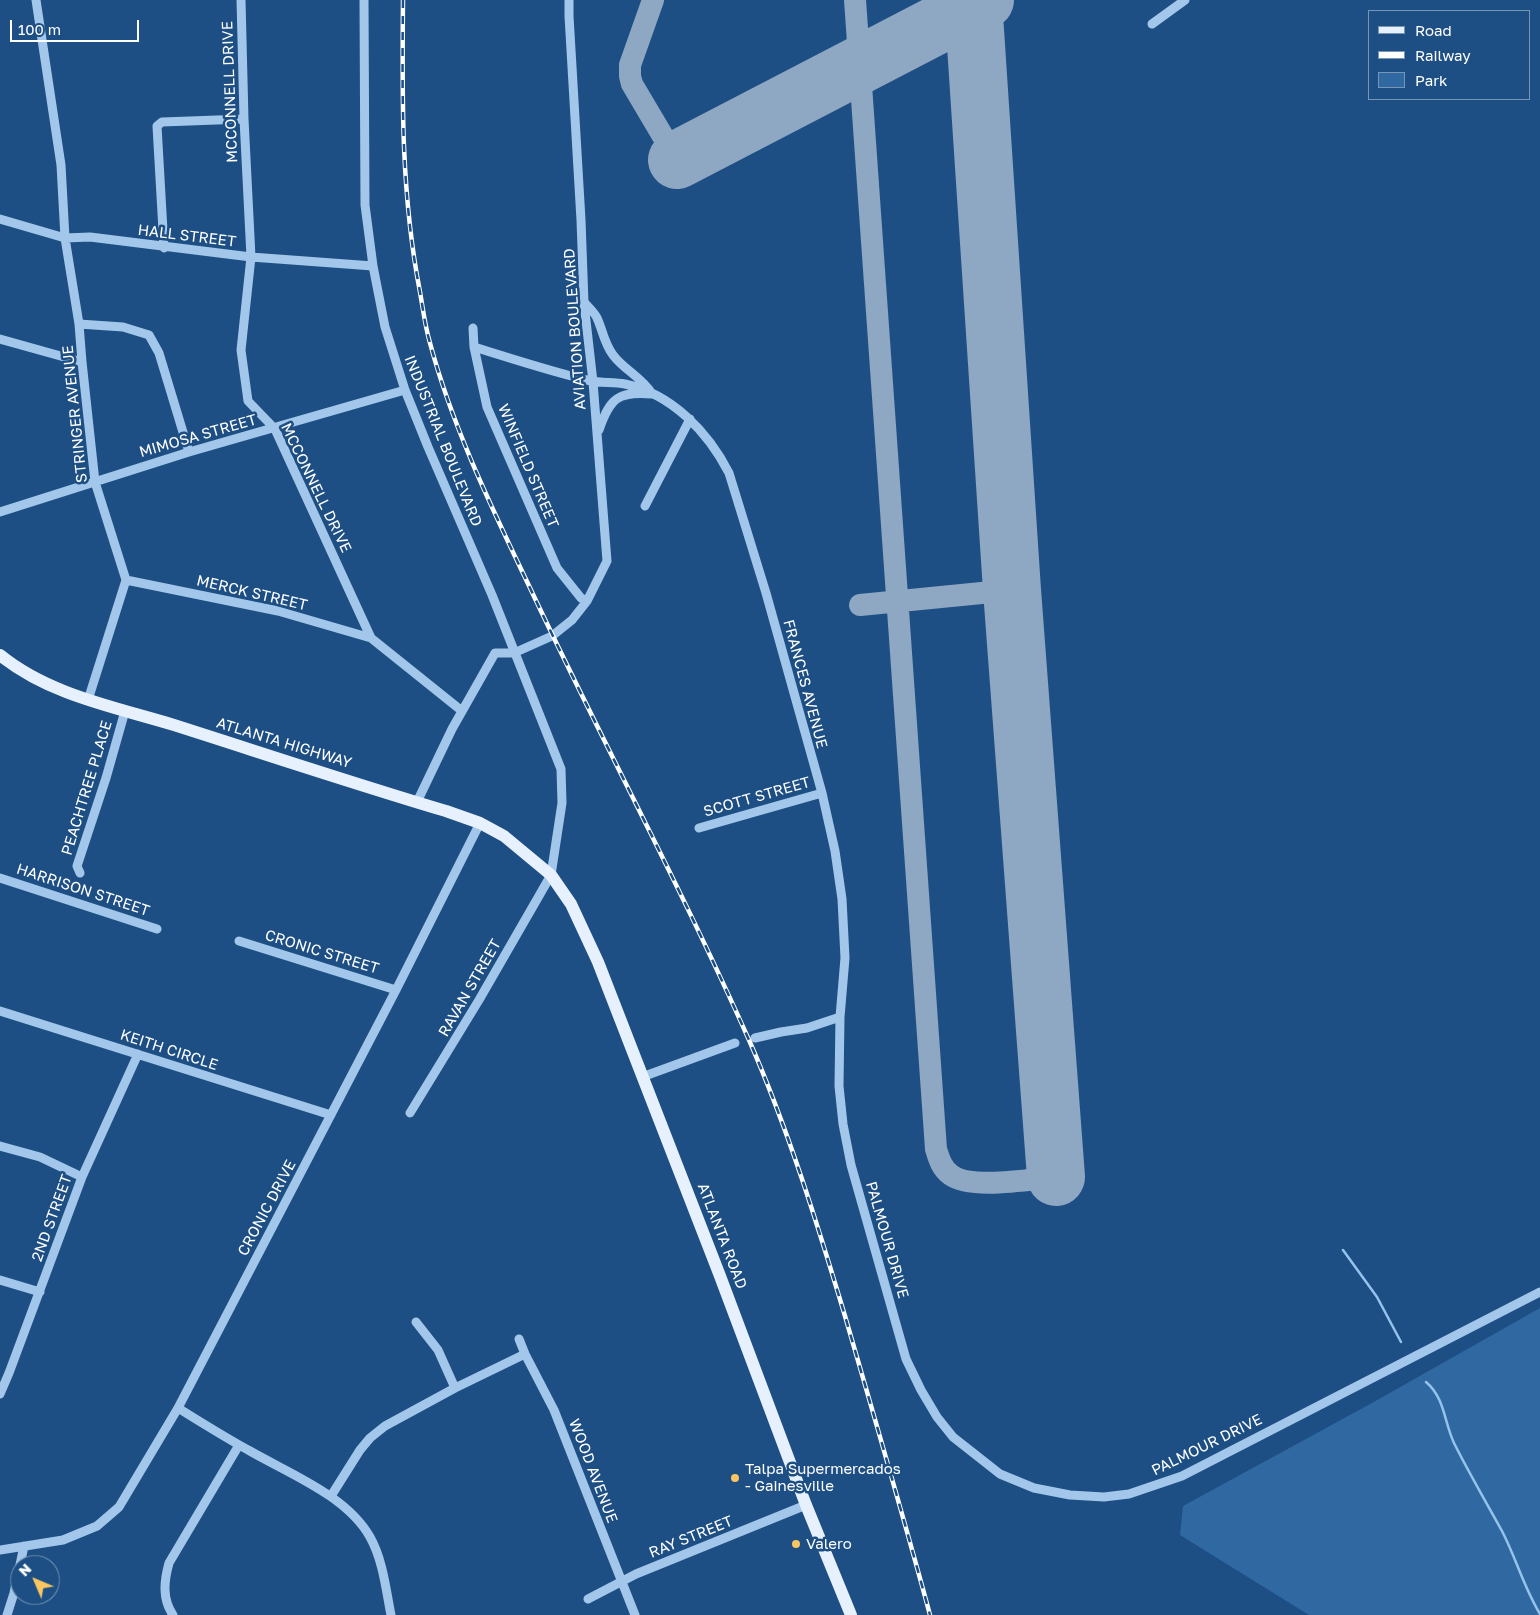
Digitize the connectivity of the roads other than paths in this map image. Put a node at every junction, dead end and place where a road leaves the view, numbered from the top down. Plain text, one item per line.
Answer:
1 (36, 0) edge
2 (241, 0) edge
3 (364, 0) edge
4 (569, 0) edge
5 (1185, 0) edge
6 (1152, 24) dead end
7 (244, 119) junction
8 (0, 219) edge
9 (65, 238) junction
10 (164, 248) junction
11 (251, 257) junction
12 (373, 266) junction
13 (584, 303) junction
14 (79, 324) junction
15 (473, 328) dead end
16 (0, 339) edge
17 (474, 348) junction
18 (82, 362) junction
19 (593, 382) junction
20 (405, 390) junction
21 (652, 394) junction
22 (690, 419) junction
23 (274, 429) junction
24 (597, 435) junction
25 (189, 452) junction
26 (95, 482) junction
27 (645, 506) dead end
28 (0, 512) edge
29 (126, 580) junction
30 (587, 601) junction
31 (371, 638) junction
32 (514, 653) junction
33 (0, 655) edge
34 (88, 700) junction
35 (125, 711) junction
36 (462, 711) junction
37 (822, 793) junction
38 (417, 802) junction
39 (480, 823) junction
40 (699, 828) dead end
41 (80, 873) dead end
42 (551, 875) junction
43 (0, 878) edge
44 (157, 929) dead end
45 (239, 941) dead end
46 (396, 990) junction
47 (0, 1011) edge
48 (840, 1017) junction
49 (755, 1038) dead end
50 (735, 1043) dead end
51 (138, 1054) junction
52 (642, 1077) junction
53 (410, 1113) dead end
54 (330, 1115) junction
55 (0, 1146) edge
56 (82, 1177) junction
57 (0, 1280) edge
58 (40, 1292) junction
59 (1540, 1292) edge
60 (416, 1322) dead end
61 (519, 1339) dead end
62 (525, 1354) junction
63 (455, 1388) junction
64 (0, 1394) edge
65 (178, 1408) junction
66 (239, 1445) junction
67 (332, 1496) junction
68 (806, 1505) junction
69 (24, 1546) junction
70 (0, 1550) edge
71 (621, 1581) junction
72 (588, 1599) dead end
73 (7, 1615) edge
74 (173, 1615) edge
75 (391, 1615) edge
76 (635, 1615) edge
77 (851, 1615) edge

1 - 9 street, STRINGER AVENUE
2 - 7 street, MCCONNELL DRIVE
3 - 12 street, INDUSTRIAL BOULEVARD
4 - 13 street, AVIATION BOULEVARD
5 - 6 street
7 - 10 street
7 - 11 street, MCCONNELL DRIVE
8 - 9 street, HALL STREET
9 - 10 street, HALL STREET
9 - 14 street, STRINGER AVENUE
10 - 11 street, HALL STREET
11 - 12 street, HALL STREET
11 - 23 street, MCCONNELL DRIVE
12 - 20 street, INDUSTRIAL BOULEVARD
13 - 19 street, AVIATION BOULEVARD
13 - 21 street, FRANCES AVENUE
14 - 18 street, STRINGER AVENUE
14 - 25 street, STRINGER AVENUE
15 - 17 street, WINFIELD STREET
16 - 18 street
17 - 19 street, FRANCES AVENUE
17 - 30 street, WINFIELD STREET
18 - 26 street, STRINGER AVENUE
19 - 21 street, FRANCES AVENUE
19 - 24 street, AVIATION BOULEVARD
20 - 23 street, MIMOSA STREET
20 - 32 street, INDUSTRIAL BOULEVARD
21 - 22 street, FRANCES AVENUE
21 - 24 street
22 - 27 street
22 - 37 street, FRANCES AVENUE
23 - 25 street, MIMOSA STREET
23 - 31 street, MCCONNELL DRIVE
24 - 30 street, AVIATION BOULEVARD
25 - 26 street, MIMOSA STREET
26 - 28 street, MIMOSA STREET
26 - 29 street, STRINGER AVENUE
29 - 31 street, MERCK STREET
29 - 34 street
30 - 32 street, AVIATION BOULEVARD
31 - 36 street, MCCONNELL DRIVE
32 - 36 street
32 - 42 street, INDUSTRIAL BOULEVARD
33 - 34 main road, ATLANTA HIGHWAY
34 - 35 main road, ATLANTA HIGHWAY
35 - 38 main road, ATLANTA HIGHWAY
35 - 41 street, PEACHTREE PLACE
36 - 38 street
37 - 40 street, SCOTT STREET
37 - 48 street, FRANCES AVENUE
38 - 39 main road, ATLANTA HIGHWAY
39 - 42 main road, ATLANTA HIGHWAY
39 - 46 street, CRONIC DRIVE
42 - 52 main road, ATLANTA ROAD
42 - 53 street, RAVAN STREET
43 - 44 street, HARRISON STREET
45 - 46 street, CRONIC STREET
46 - 54 street, CRONIC DRIVE
47 - 51 street, KEITH CIRCLE
48 - 49 street
48 - 59 street, PALMOUR DRIVE
50 - 52 street
51 - 54 street, KEITH CIRCLE
51 - 56 street, 2ND STREET
52 - 68 main road, ATLANTA ROAD
54 - 65 street, CRONIC DRIVE
55 - 56 street
56 - 58 street, 2ND STREET
57 - 58 street
58 - 64 street, 2ND STREET
60 - 63 street
61 - 62 street, WOOD AVENUE
62 - 63 street
62 - 71 street, WOOD AVENUE
63 - 67 street
65 - 66 street
65 - 69 street, CRONIC DRIVE
66 - 67 street
66 - 74 street
67 - 75 street
68 - 71 street, RAY STREET
68 - 77 main road, ATLANTA ROAD
69 - 70 street, CRONIC DRIVE
69 - 73 street
71 - 72 street, RAY STREET
71 - 76 street, WOOD AVENUE

